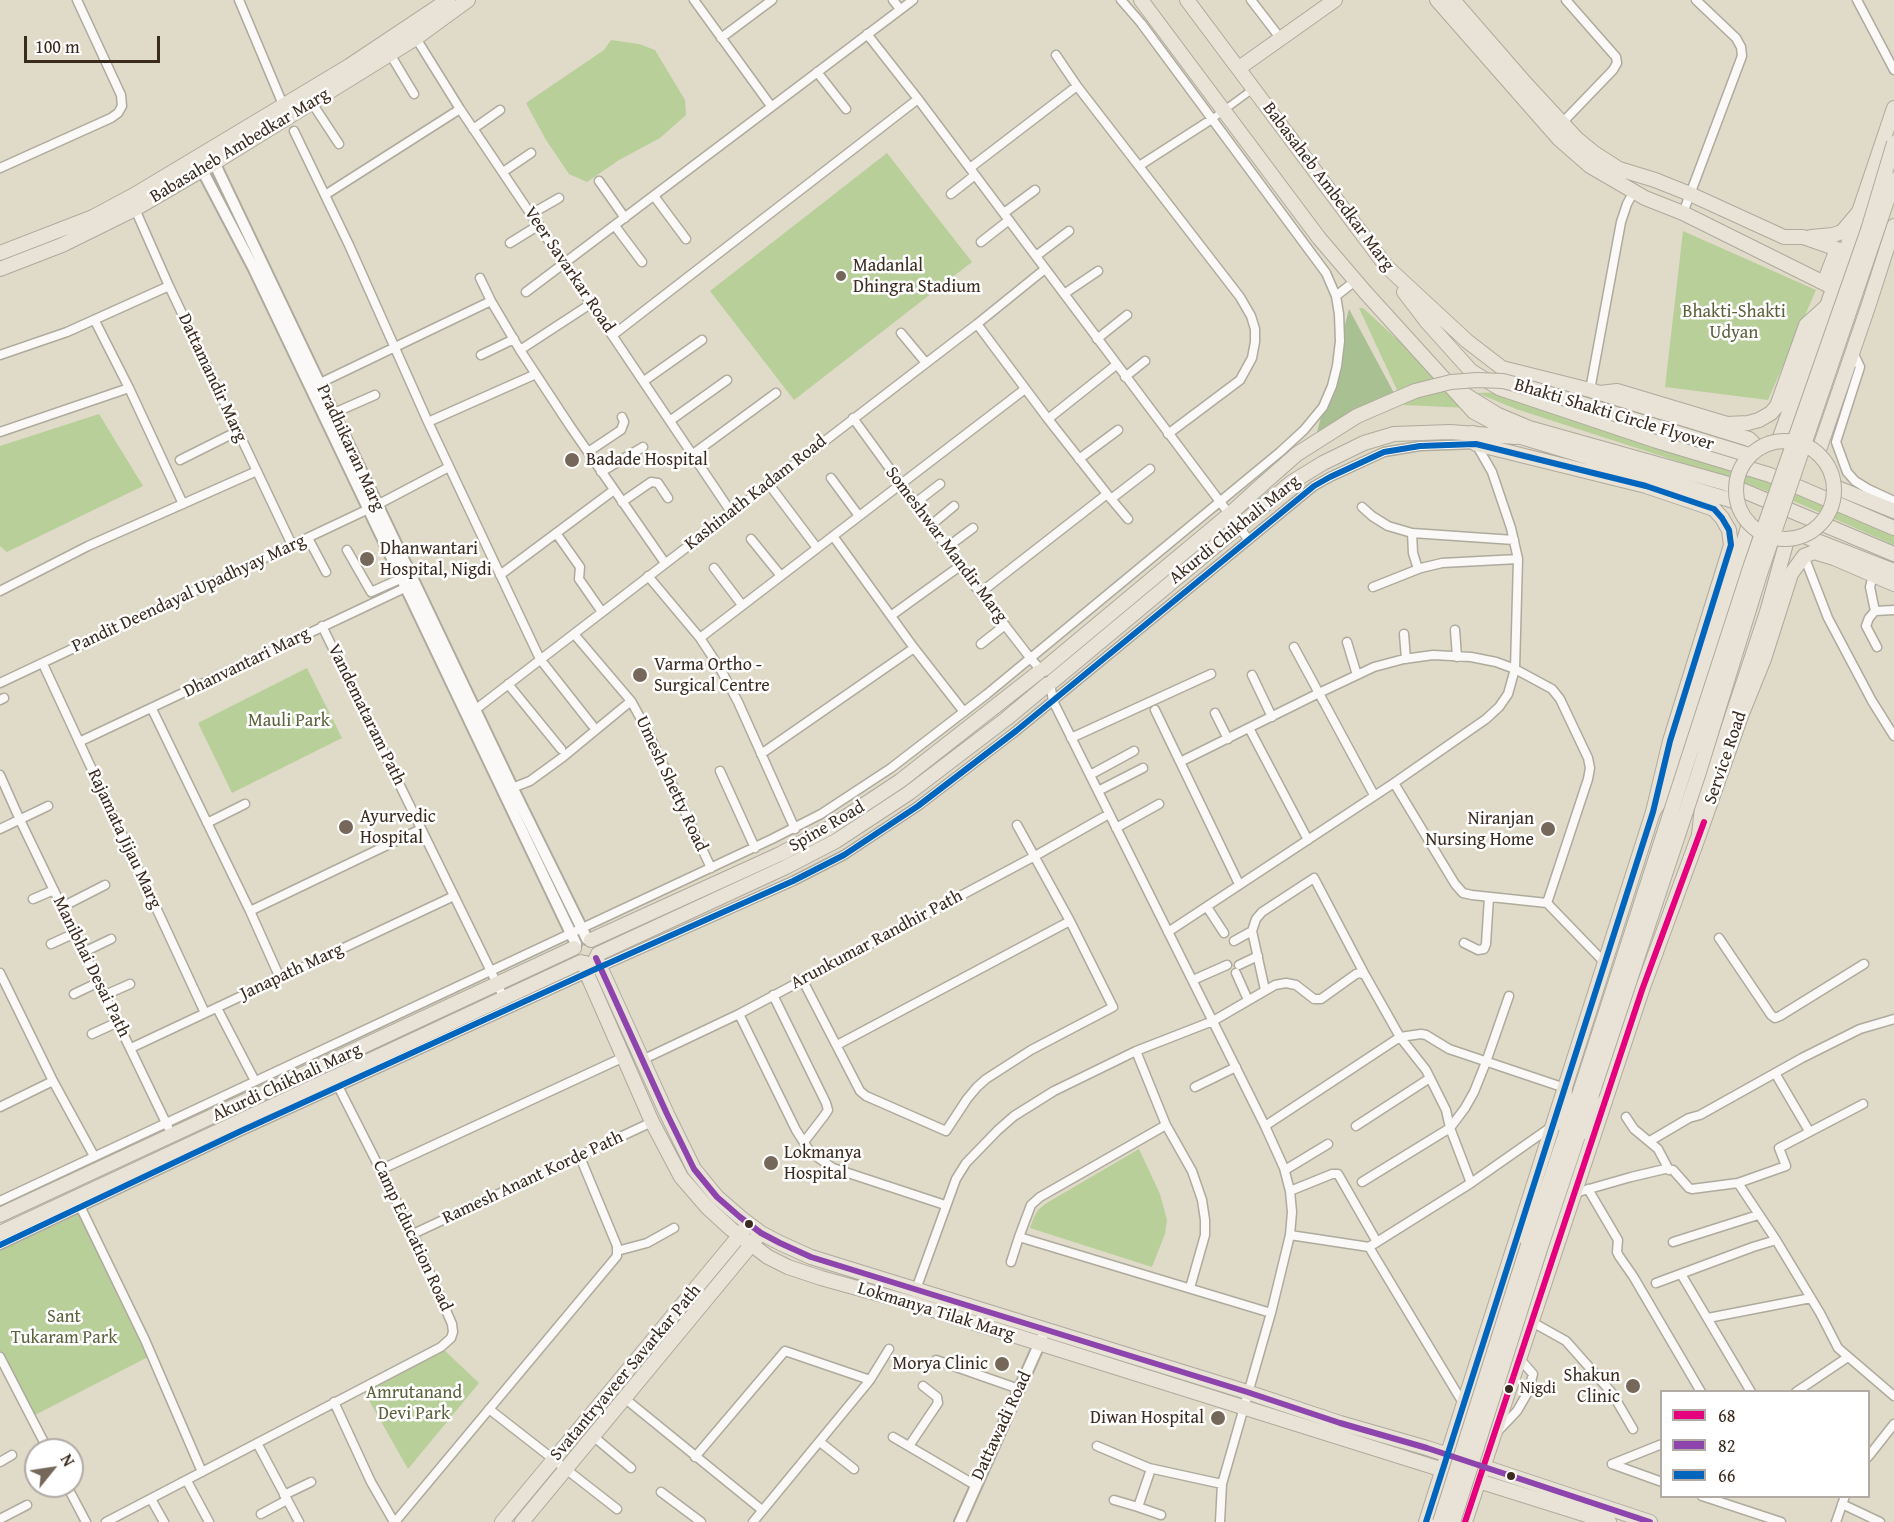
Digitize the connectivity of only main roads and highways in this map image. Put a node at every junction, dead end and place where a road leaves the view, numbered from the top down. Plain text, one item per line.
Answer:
1 (448, 0) edge
2 (468, 0) edge
3 (1141, 0) edge
4 (1187, 0) edge
5 (1335, 0) edge
6 (1451, 3) edge
7 (412, 32) junction
8 (1239, 69) junction
9 (1894, 108) edge
10 (286, 112) junction
11 (1890, 137) edge
12 (205, 160) junction
13 (1894, 180) edge
14 (1860, 210) junction
15 (1894, 226) edge
16 (1773, 232) junction
17 (1803, 237) junction
18 (1841, 250) junction
19 (1764, 252) junction
20 (0, 253) edge
21 (1882, 265) junction
22 (1386, 266) junction
23 (0, 269) edge
24 (1829, 286) junction
25 (1869, 304) junction
26 (1827, 305) junction
27 (1451, 386) junction
28 (1595, 391) junction
29 (1521, 437) junction
30 (1474, 439) junction
31 (1779, 440) junction
32 (1754, 451) junction
33 (1818, 453) junction
34 (1834, 486) junction
35 (1737, 502) junction
36 (1894, 511) edge
37 (1234, 520) junction
38 (1749, 524) junction
39 (1894, 528) edge
40 (1804, 536) junction
41 (1787, 540) junction
42 (1894, 554) edge
43 (1894, 571) edge
44 (1894, 584) edge
45 (1046, 677) junction
46 (1653, 812) junction
47 (1700, 835) junction
48 (580, 939) junction
49 (591, 963) junction
50 (1565, 1089) junction
51 (1586, 1092) junction
52 (1605, 1101) junction
53 (1568, 1143) junction
54 (0, 1215) edge
55 (749, 1224) junction
56 (0, 1233) edge
57 (761, 1233) junction
58 (740, 1236) junction
59 (752, 1244) junction
60 (1534, 1247) junction
61 (1338, 1429) junction
62 (1447, 1454) junction
63 (1483, 1466) junction
64 (1443, 1469) junction
65 (1478, 1480) junction
66 (502, 1522) edge
67 (522, 1522) edge
68 (1426, 1522) edge
69 (1440, 1522) edge
70 (1453, 1522) edge
71 (1465, 1522) edge
72 (1609, 1522) edge
73 (1650, 1522) edge

1 - 7 main road, Babasaheb Ambedkar Marg
2 - 7 main road, Babasaheb Ambedkar Marg
3 - 27 main road, Babasaheb Ambedkar Marg
4 - 8 main road, Babasaheb Ambedkar Marg
5 - 8 main road
6 - 16 main road
6 - 19 main road
7 - 10 main road, Babasaheb Ambedkar Marg
7 - 10 main road, Babasaheb Ambedkar Marg
8 - 22 main road, Babasaheb Ambedkar Marg
9 - 11 main road
10 - 12 main road, Babasaheb Ambedkar Marg
11 - 14 main road
11 - 51 main road, bridge
12 - 20 main road, Babasaheb Ambedkar Marg
12 - 23 main road, Babasaheb Ambedkar Marg
13 - 51 main road, bridge
14 - 17 main road
14 - 18 main road
15 - 21 main road
16 - 17 main road
16 - 19 main road
17 - 18 main road
18 - 21 main road
18 - 24 main road
19 - 24 main road
21 - 25 main road
22 - 28 main road, Babasaheb Ambedkar Marg
22 - 39 main road
24 - 25 main road
24 - 26 main road
25 - 33 main road
26 - 28 main road
26 - 31 main road
27 - 29 main road, Babasaheb Ambedkar Marg
27 - 42 main road
28 - 32 main road
29 - 30 main road
29 - 35 main road
30 - 37 main road, Akurdi Chikhali Marg
30 - 46 main road, Akurdi Chikhali Marg
31 - 32 main road, bridge
31 - 33 main road, bridge
32 - 35 main road, bridge
32 - 37 main road, Bhakti Shakti Circle Flyover, bridge
33 - 34 main road, bridge
34 - 36 main road
34 - 40 main road, bridge
35 - 38 main road, bridge
37 - 45 main road, Akurdi Chikhali Marg
38 - 41 main road, bridge
38 - 46 main road
40 - 41 main road, bridge
40 - 43 main road
41 - 47 main road
44 - 47 main road, Service Road
45 - 48 main road, Spine Road
45 - 49 main road, Akurdi Chikhali Marg
46 - 50 main road
47 - 52 main road, Service Road
48 - 49 main road
48 - 49 main road
48 - 54 main road, Akurdi Chikhali Marg
49 - 55 main road, Lokmanya Tilak Marg
49 - 56 main road, Akurdi Chikhali Marg
49 - 58 main road, Lokmanya Tilak Marg
50 - 53 main road
50 - 62 main road
51 - 53 main road
52 - 53 main road
52 - 63 main road, Service Road
53 - 60 main road
55 - 57 main road, Lokmanya Tilak Marg
55 - 58 main road, Svatantryaveer Savarkar Path
57 - 59 main road, Svatantryaveer Savarkar Path
57 - 61 main road, Lokmanya Tilak Marg
58 - 59 main road, Lokmanya Tilak Marg
58 - 66 main road, Svatantryaveer Savarkar Path
59 - 61 main road, Lokmanya Tilak Marg
59 - 67 main road, Svatantryaveer Savarkar Path
60 - 69 main road, bridge
60 - 70 main road, bridge
61 - 62 main road, Lokmanya Tilak Marg
61 - 64 main road, Lokmanya Tilak Marg
62 - 63 main road, Lokmanya Tilak Marg
62 - 64 main road
63 - 65 main road, Service Road
63 - 73 main road, Lokmanya Tilak Marg
64 - 65 main road, Lokmanya Tilak Marg
64 - 68 main road
65 - 71 main road, Service Road
65 - 72 main road, Lokmanya Tilak Marg

